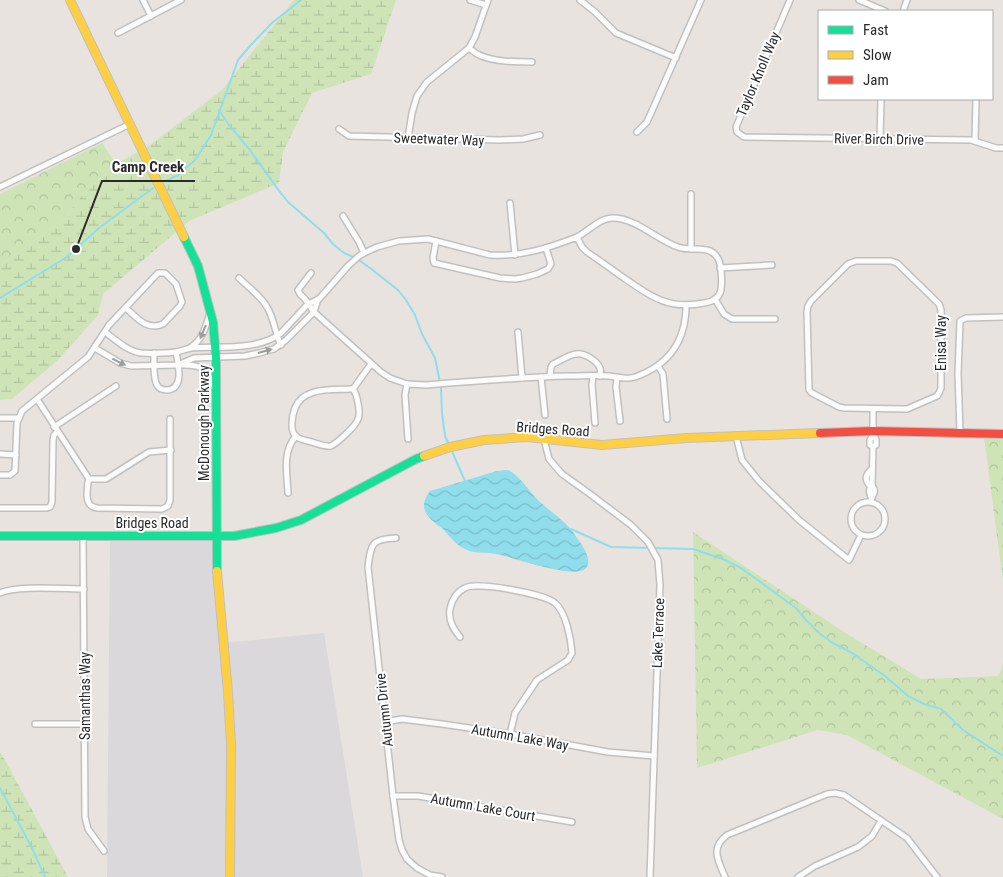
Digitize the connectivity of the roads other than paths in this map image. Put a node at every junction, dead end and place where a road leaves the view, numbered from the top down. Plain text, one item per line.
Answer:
1 (70, 0) edge
2 (144, 0) edge
3 (181, 0) edge
4 (470, 0) edge
5 (580, 0) edge
6 (701, 0) edge
7 (790, 0) edge
8 (859, 0) edge
9 (487, 2) edge
10 (883, 10) edge
11 (150, 16) junction
12 (118, 33) dead end
13 (469, 48) junction
14 (676, 58) junction
15 (532, 62) dead end
16 (881, 100) edge
17 (976, 100) edge
18 (130, 124) junction
19 (339, 129) dead end
20 (637, 132) dead end
21 (540, 135) dead end
22 (408, 138) junction
23 (753, 138) joint
24 (880, 139) junction
25 (975, 141) junction
26 (1003, 148) edge
27 (0, 187) edge
28 (691, 194) dead end
29 (510, 203) dead end
30 (343, 216) dead end
31 (577, 237) junction
32 (436, 241) junction
33 (546, 248) junction
34 (691, 249) junction
35 (364, 253) junction
36 (515, 255) junction
37 (772, 264) dead end
38 (720, 268) junction
39 (311, 273) dead end
40 (239, 278) dead end
41 (319, 299) junction
42 (715, 299) junction
43 (308, 304) junction
44 (686, 305) junction
45 (126, 308) junction
46 (210, 310) junction
47 (314, 312) junction
48 (1003, 317) edge
49 (775, 319) dead end
50 (105, 332) junction
51 (518, 332) dead end
52 (276, 336) junction
53 (280, 345) junction
54 (216, 347) junction
55 (95, 348) junction
56 (188, 348) junction
57 (176, 352) junction
58 (154, 353) junction
59 (216, 357) junction
60 (178, 364) junction
61 (371, 364) junction
62 (154, 366) junction
63 (658, 366) junction
64 (550, 376) junction
65 (593, 376) junction
66 (600, 376) junction
67 (541, 377) junction
68 (522, 378) junction
69 (617, 378) junction
70 (407, 384) junction
71 (116, 386) dead end
72 (353, 390) junction
73 (216, 392) junction
74 (37, 398) junction
75 (874, 409) junction
76 (545, 415) dead end
77 (0, 418) edge
78 (18, 418) junction
79 (170, 419) dead end
80 (667, 419) dead end
81 (620, 421) dead end
82 (595, 422) dead end
83 (56, 430) junction
84 (873, 433) junction
85 (960, 433) junction
86 (1003, 434) edge
87 (296, 436) junction
88 (736, 436) junction
89 (408, 439) dead end
90 (544, 439) junction
91 (171, 450) junction
92 (0, 454) edge
93 (16, 455) junction
94 (0, 475) edge
95 (89, 480) junction
96 (288, 492) dead end
97 (871, 500) junction
98 (0, 508) edge
99 (861, 535) junction
100 (0, 536) edge
101 (83, 536) junction
102 (216, 536) junction
103 (396, 538) dead end
104 (84, 589) junction
105 (0, 593) edge
106 (460, 637) dead end
107 (385, 722) junction
108 (35, 724) dead end
109 (85, 724) junction
110 (510, 734) junction
111 (654, 756) junction
112 (393, 796) junction
113 (881, 821) junction
114 (572, 822) dead end
115 (104, 851) dead end
116 (936, 876) edge
117 (230, 877) edge
118 (442, 877) edge
119 (650, 877) edge
120 (725, 877) edge
121 (798, 877) edge

1 - 18 street, McDonough Parkway
2 - 11 street
3 - 11 street
4 - 9 street
5 - 14 street
6 - 14 street
7 - 23 street, Taylor Knoll Way
8 - 10 street
9 - 13 street
11 - 12 street
13 - 15 street
13 - 22 street
14 - 20 street
16 - 24 street
17 - 25 street
18 - 27 street
18 - 46 street, McDonough Parkway
19 - 22 street, Sweetwater Way
21 - 22 street, Sweetwater Way
23 - 24 street, River Birch Drive
24 - 25 street, River Birch Drive
25 - 26 street, River Birch Drive
28 - 34 street
29 - 36 street
30 - 35 street
31 - 33 street
31 - 34 street
31 - 44 street
32 - 33 street
32 - 35 street
32 - 36 street
33 - 36 street
34 - 38 street
35 - 41 street
37 - 38 street
38 - 42 street
39 - 43 street
40 - 52 street
41 - 43 street
41 - 47 street
42 - 44 street
42 - 49 street
43 - 47 street
43 - 52 street
44 - 63 street
45 - 45 street
45 - 50 street
46 - 54 street, McDonough Parkway
46 -> 56 street
47 - 53 street
47 - 61 street
48 - 85 street
50 - 55 street
50 - 58 street
51 - 68 street
52 - 53 street
52 - 54 street
59 -> 53 street
54 - 56 street
54 - 59 street, McDonough Parkway
55 -> 62 street
55 - 74 street
56 - 57 street
57 - 58 street
57 - 60 street
58 - 62 street
59 - 60 street
59 - 73 street, McDonough Parkway
60 - 62 street
60 - 62 street
60 - 73 street
61 - 70 street
61 - 72 street
63 - 69 street
63 - 80 street
64 - 65 street
64 - 66 street
64 - 67 street
65 - 66 street
65 - 82 street
66 - 69 street
67 - 68 street
67 - 76 street
68 - 70 street
69 - 81 street
70 - 89 street
71 - 83 street
72 - 87 street
72 - 87 street
73 - 102 street, McDonough Parkway
74 - 78 street
74 - 83 street
75 - 75 street, Enisa Way
75 - 84 street
77 - 78 street
78 - 93 street
79 - 91 street
83 - 95 street
83 - 98 street
84 - 85 street, Bridges Road
84 - 88 street, Bridges Road
84 - 97 street
85 - 86 street, Bridges Road
87 - 96 street
88 - 90 street, Bridges Road
88 - 99 street
90 - 102 street, Bridges Road
90 - 111 street, Lake Terrace
91 - 95 street
91 - 95 street
92 - 93 street
93 - 94 street
97 - 99 street
97 - 99 street
100 - 101 street, Bridges Road
101 - 102 street, Bridges Road
101 - 104 street, Samanthas Way
102 - 117 street, McDonough Parkway
103 - 107 street, Autumn Drive
104 - 105 street
104 - 109 street, Samanthas Way
106 - 110 street
107 - 110 street, Autumn Lake Way
107 - 112 street, Autumn Drive
108 - 109 street
109 - 115 street, Samanthas Way
110 - 111 street, Autumn Lake Way
111 - 119 street, Lake Terrace
112 - 114 street, Autumn Lake Court
112 - 118 street, Autumn Drive
113 - 116 street
113 - 120 street
113 - 121 street

